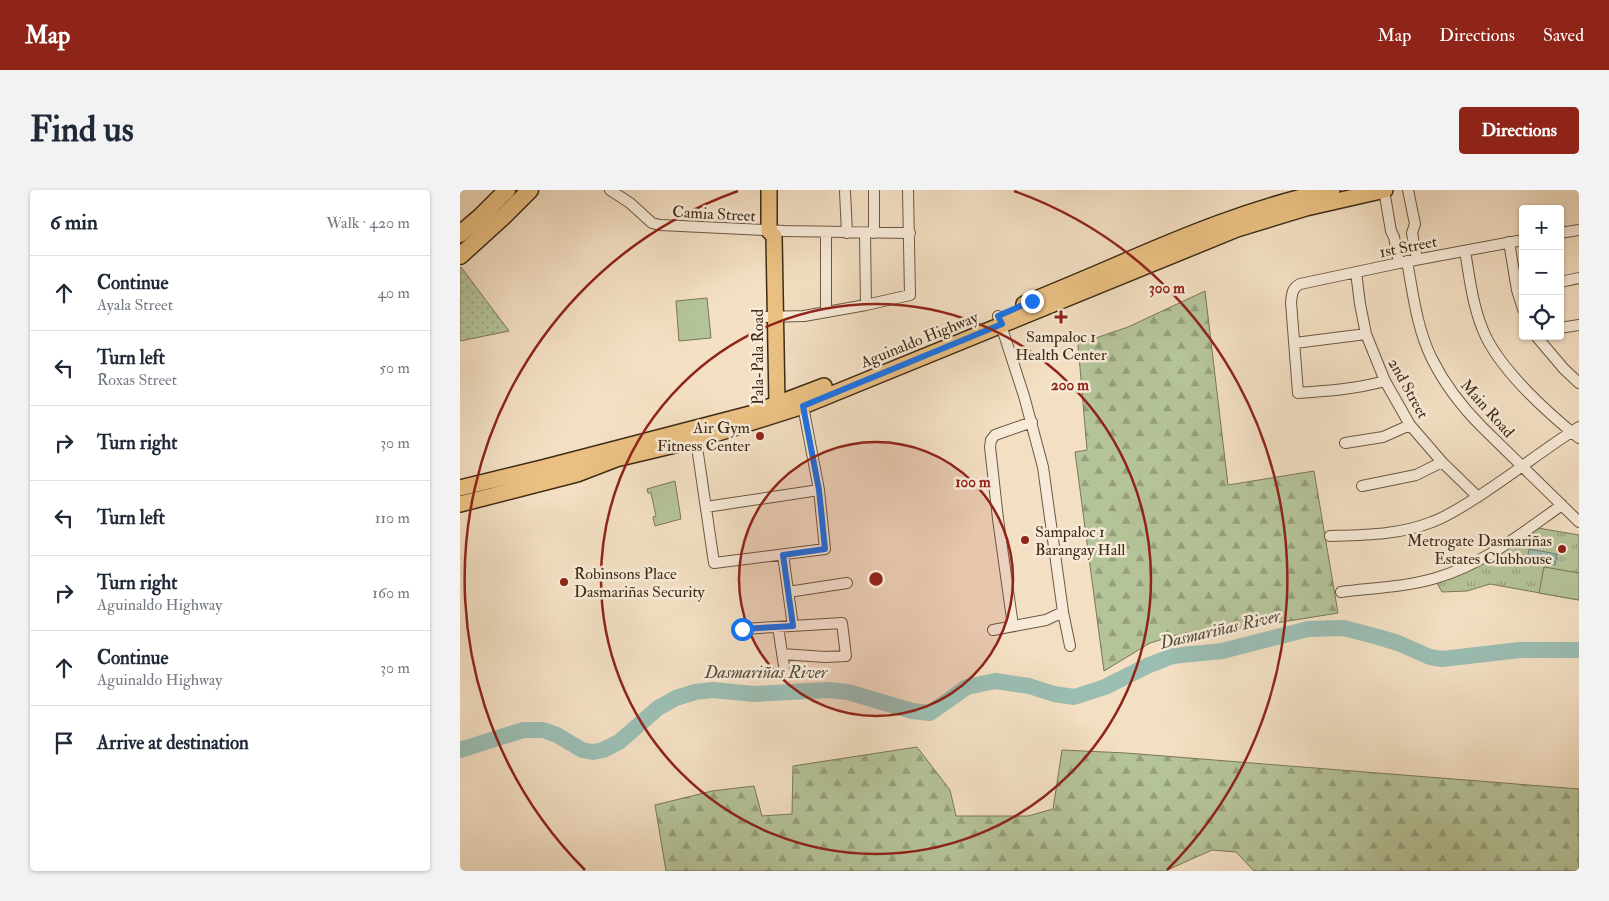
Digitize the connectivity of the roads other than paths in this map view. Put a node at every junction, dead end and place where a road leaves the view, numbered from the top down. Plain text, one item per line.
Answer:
1 (507, 190) edge
2 (530, 190) edge
3 (610, 190) edge
4 (874, 190) edge
5 (908, 190) edge
6 (1332, 190) edge
7 (1384, 190) edge
8 (1408, 190) edge
9 (769, 191) edge
10 (845, 192) dead end
11 (1236, 223) junction
12 (1579, 230) edge
13 (769, 231) junction
14 (826, 232) junction
15 (847, 232) junction
16 (1564, 232) edge
17 (870, 233) junction
18 (910, 233) junction
19 (460, 234) edge
20 (1519, 241) edge
21 (1509, 242) junction
22 (1464, 251) junction
23 (460, 256) edge
24 (1408, 261) junction
25 (1356, 272) junction
26 (1579, 278) edge
27 (1564, 281) edge
28 (1519, 286) edge
29 (866, 304) junction
30 (826, 312) junction
31 (770, 317) junction
32 (1000, 320) junction
33 (1579, 325) edge
34 (1564, 327) edge
35 (1366, 334) junction
36 (1539, 340) edge
37 (1295, 342) junction
38 (1384, 381) junction
39 (1579, 383) edge
40 (803, 406) junction
41 (773, 409) junction
42 (1032, 422) junction
43 (1410, 426) junction
44 (1576, 432) edge
45 (696, 440) junction
46 (1345, 443) dead end
47 (618, 453) junction
48 (1442, 462) junction
49 (1523, 466) junction
50 (1362, 486) dead end
51 (460, 488) edge
52 (819, 490) junction
53 (1478, 497) junction
54 (460, 504) edge
55 (1562, 505) junction
56 (706, 507) junction
57 (1579, 522) edge
58 (1330, 536) dead end
59 (783, 555) junction
60 (847, 583) dead end
61 (788, 592) junction
62 (1341, 592) dead end
63 (1063, 612) junction
64 (793, 626) junction
65 (1013, 626) junction
66 (778, 627) junction
67 (742, 629) dead end
68 (993, 630) dead end
69 (1070, 646) dead end
70 (782, 654) junction
71 (785, 672) dead end

1 - 19 highway
2 - 23 highway
3 - 13 street, Camia Street
4 - 17 street
5 - 18 street
6 - 11 main road, Aguinaldo Highway
7 - 11 main road, Aguinaldo Highway
7 - 24 street, Main Road
8 - 24 street, Main Road
9 - 13 main road, Pala-Pala Road
10 - 15 street
11 - 32 main road, Aguinaldo Highway
12 - 16 street
13 - 14 street, Camia Street
13 - 31 main road, Pala-Pala Road
14 - 15 street, Camia Street
14 - 30 street
15 - 17 street, Camia Street
17 - 18 street, Camia Street
17 - 29 street
18 - 29 street
20 - 21 street, 1st Street
21 - 22 street, 1st Street
21 - 28 street
22 - 24 street, 1st Street
22 - 44 street
24 - 25 street, 1st Street
24 - 49 street, Main Road
25 - 35 street, 2nd Street
25 - 37 street, 1st Street
26 - 27 street
29 - 30 street
30 - 31 street
31 - 41 main road, Pala-Pala Road
32 - 40 main road, Aguinaldo Highway
32 - 41 main road, Aguinaldo Highway
32 - 42 street
33 - 34 street
35 - 37 street
35 - 38 street, 2nd Street
36 - 39 street
37 - 38 street
38 - 43 street, 2nd Street
40 - 41 main road, Aguinaldo Highway
40 - 52 street
41 - 45 main road, Aguinaldo Highway
41 - 47 main road, Aguinaldo Highway
42 - 63 street
42 - 65 street
43 - 46 street
43 - 48 street, 2nd Street
44 - 49 street
45 - 47 main road, Aguinaldo Highway
45 - 56 street
47 - 51 main road, Aguinaldo Highway
47 - 54 main road, Aguinaldo Highway
48 - 50 street
48 - 53 street, 2nd Street
49 - 53 street
49 - 55 street, Main Road
52 - 56 street
52 - 59 street
53 - 58 street
55 - 57 street, Main Road
55 - 62 street
56 - 59 street
59 - 61 street
60 - 61 street
61 - 64 street
63 - 65 street
63 - 69 street
64 - 66 street
64 - 70 street
65 - 68 street
66 - 67 street
66 - 70 street
70 - 71 street

